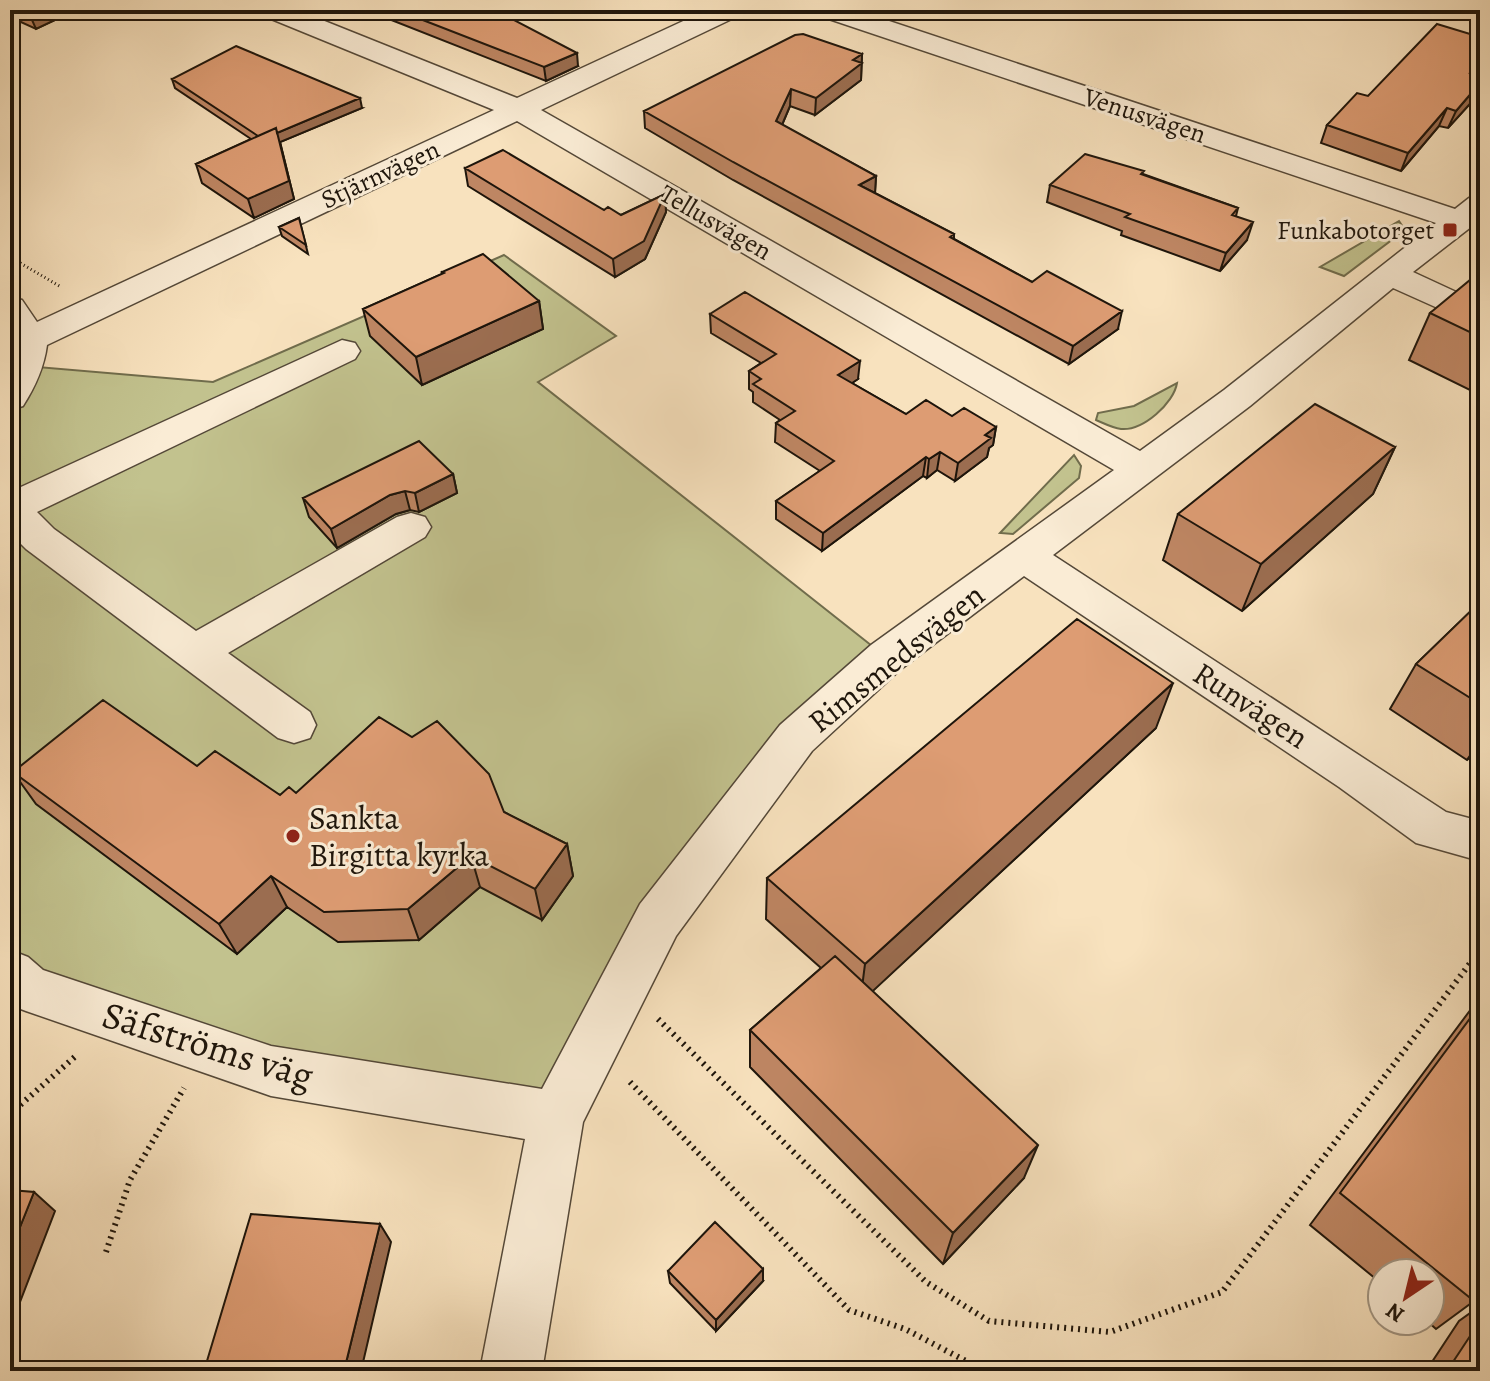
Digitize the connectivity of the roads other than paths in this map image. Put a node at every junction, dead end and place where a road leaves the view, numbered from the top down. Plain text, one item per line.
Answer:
1 (273, 10) edge
2 (729, 10) edge
3 (829, 10) edge
4 (518, 109) junction
5 (1470, 213) edge
6 (1390, 274) junction
7 (10, 307) edge
8 (1480, 316) edge
9 (30, 339) junction
10 (342, 351) dead end
11 (10, 398) edge
12 (1142, 469) junction
13 (10, 509) edge
14 (411, 527) dead end
15 (1026, 557) junction
16 (195, 652) junction
17 (294, 725) dead end
18 (1480, 841) edge
19 (10, 973) edge
20 (556, 1118) junction
21 (511, 1371) edge

1 - 4 street, Tellusvägen
2 - 4 street, Stjärnvägen
3 - 5 street, Venusvägen
4 - 9 street, Stjärnvägen
4 - 12 street, Tellusvägen
5 - 6 street, Rimsmedsvägen
6 - 8 street
6 - 12 street, Rimsmedsvägen
7 - 9 street
9 - 11 street
10 - 13 street
12 - 15 street, Rimsmedsvägen
13 - 16 street
14 - 16 street
15 - 18 street, Runvägen
15 - 20 street, Rimsmedsvägen
16 - 17 street
19 - 20 street, Säfströms väg
20 - 21 street, Rimsmedsvägen

